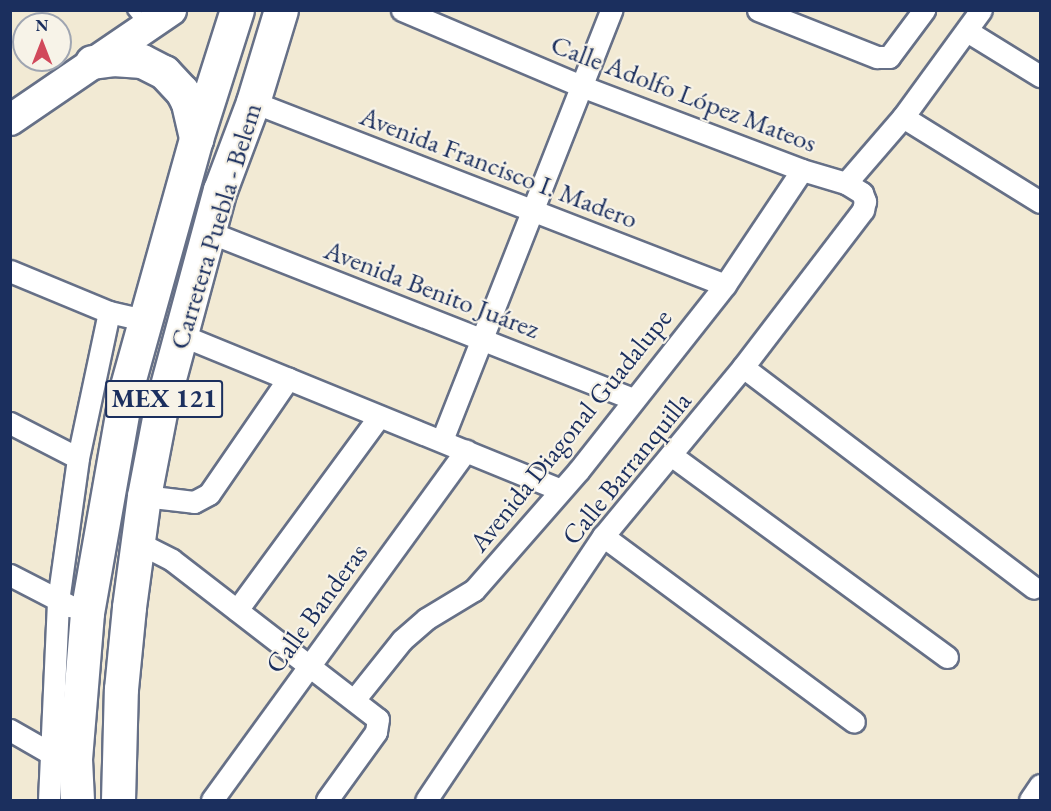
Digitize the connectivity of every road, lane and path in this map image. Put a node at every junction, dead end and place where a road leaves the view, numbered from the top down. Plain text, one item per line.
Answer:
1 (171, 10) edge
2 (237, 10) edge
3 (281, 10) edge
4 (402, 10) edge
5 (611, 10) edge
6 (758, 10) edge
7 (924, 10) edge
8 (981, 10) edge
9 (139, 18) edge
10 (967, 30) junction
11 (92, 63) junction
12 (1041, 76) edge
13 (581, 86) junction
14 (253, 102) junction
15 (903, 117) junction
16 (10, 120) edge
17 (196, 139) junction
18 (802, 170) junction
19 (846, 183) junction
20 (1041, 202) edge
21 (533, 212) junction
22 (209, 232) junction
23 (10, 271) edge
24 (725, 285) junction
25 (109, 312) junction
26 (145, 320) junction
27 (181, 335) junction
28 (482, 339) junction
29 (743, 367) junction
30 (288, 380) junction
31 (633, 399) junction
32 (379, 417) junction
33 (10, 423) edge
34 (442, 440) junction
35 (466, 450) junction
36 (671, 455) junction
37 (78, 458) junction
38 (560, 490) junction
39 (144, 496) junction
40 (603, 536) junction
41 (137, 542) junction
42 (10, 575) edge
43 (1034, 588) dead end
44 (73, 607) junction
45 (237, 610) junction
46 (947, 657) dead end
47 (310, 665) junction
48 (69, 675) junction
49 (354, 700) junction
50 (854, 722) dead end
51 (10, 730) edge
52 (50, 753) junction
53 (1041, 785) edge
54 (49, 801) edge
55 (76, 801) edge
56 (118, 801) edge
57 (212, 801) edge
58 (327, 801) edge
59 (426, 801) edge
60 (1030, 801) edge

1 - 9 street
2 - 17 main road, Carretera Puebla - Belem / MEX 121
3 - 14 main road, Carretera Puebla - Belem / MEX 121
4 - 13 street, Calle Adolfo López Mateos
5 - 13 street
6 - 7 street
8 - 10 street
9 - 11 street
10 - 12 street
10 - 15 street
11 - 16 street
11 - 17 main road
13 - 18 street, Calle Adolfo López Mateos
13 - 21 street
14 - 21 street, Avenida Francisco I. Madero
14 - 22 main road, Carretera Puebla - Belem / MEX 121
15 - 19 street
15 - 20 street
17 - 26 main road, Carretera Puebla - Belem / MEX 121
18 - 19 street, Calle Adolfo López Mateos
18 - 24 street, Avenida Diagonal Guadalupe
19 - 29 street, Calle Barranquilla
21 - 24 street, Avenida Francisco I. Madero
21 - 28 street
22 - 27 main road, Carretera Puebla - Belem / MEX 121
22 - 28 street, Avenida Benito Juárez
23 - 25 street
24 - 31 street, Avenida Diagonal Guadalupe
25 - 26 street
25 - 37 street
26 - 44 main road, Carretera Puebla - Belem / MEX 121
27 - 30 street
27 - 39 main road, Carretera Puebla - Belem / MEX 121
28 - 31 street, Avenida Benito Juárez
28 - 34 street
29 - 36 street, Calle Barranquilla
29 - 43 street
30 - 32 street
30 - 39 street
31 - 38 street, Avenida Diagonal Guadalupe
32 - 34 street
32 - 45 street
33 - 37 street
34 - 35 street
35 - 38 street
35 - 47 street, Calle Banderas
36 - 40 street, Calle Barranquilla
36 - 46 street
37 - 44 street
38 - 49 street, Avenida Diagonal Guadalupe
39 - 41 main road, Carretera Puebla - Belem / MEX 121
40 - 50 street
40 - 59 street, Calle Barranquilla
41 - 45 street
41 - 56 main road, Carretera Puebla - Belem / MEX 121
42 - 44 street
44 - 48 main road, Carretera Puebla - Belem / MEX 121
45 - 47 street
47 - 49 street
47 - 57 street, Calle Banderas
48 - 52 street
48 - 55 main road, Carretera Puebla - Belem / MEX 121
49 - 58 street
51 - 52 street
52 - 54 street
53 - 60 street

